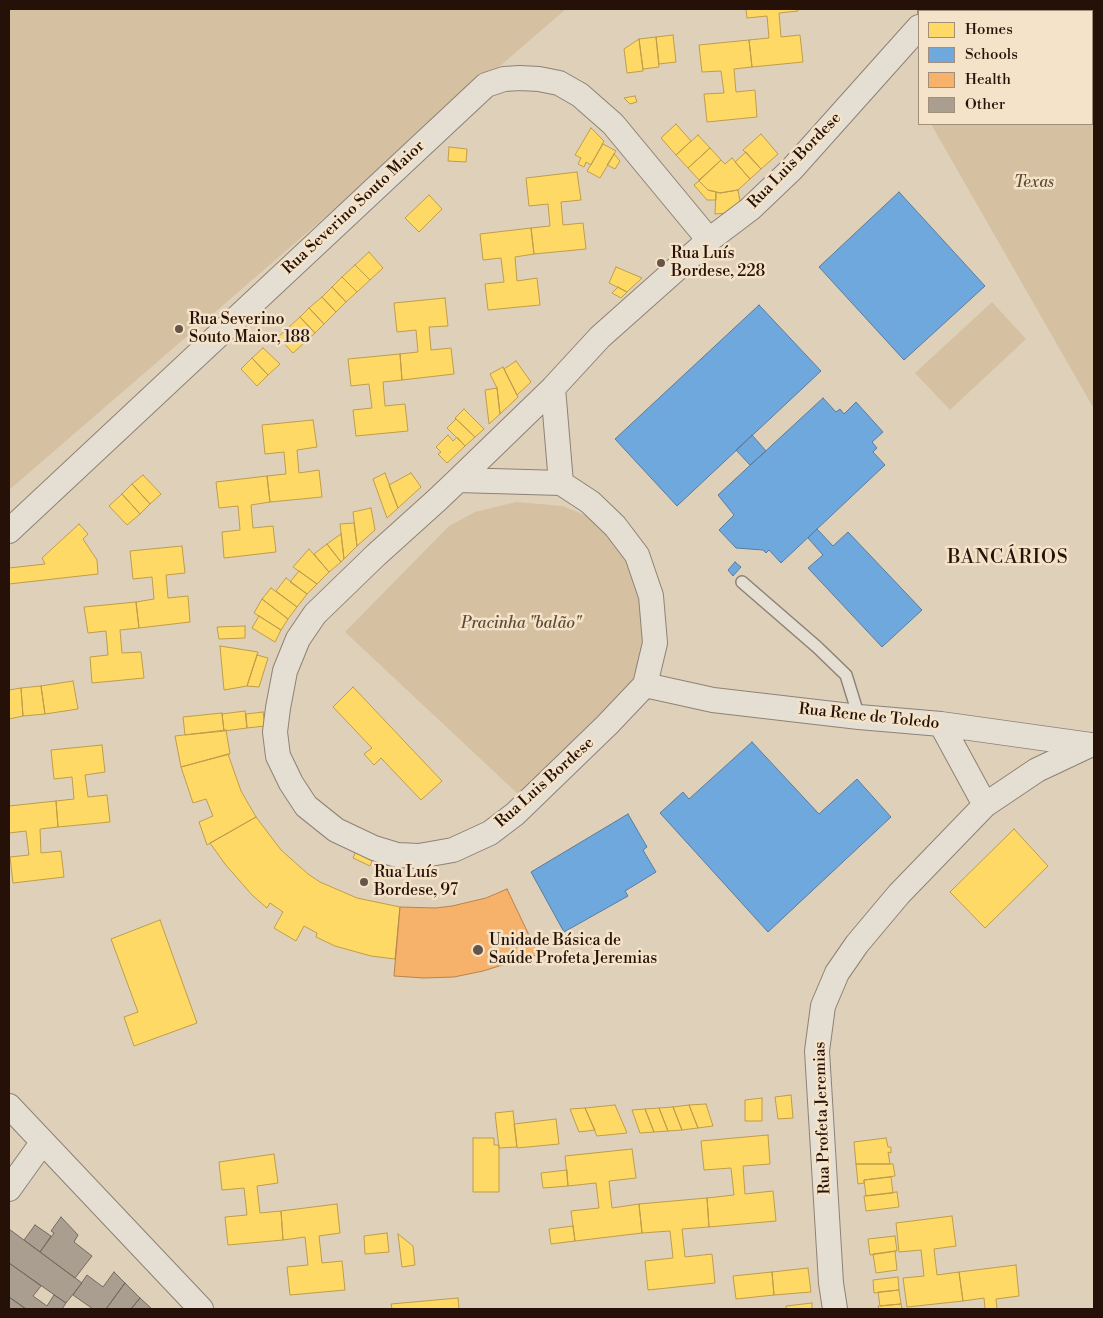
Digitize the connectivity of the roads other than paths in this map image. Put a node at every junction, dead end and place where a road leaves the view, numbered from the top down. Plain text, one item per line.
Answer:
1 (918, 28) edge
2 (709, 240) junction
3 (553, 388) junction
4 (458, 480) junction
5 (561, 483) junction
6 (9, 531) edge
7 (742, 582) dead end
8 (645, 685) junction
9 (859, 717) junction
10 (941, 724) junction
11 (1092, 745) edge
12 (985, 805) junction
13 (9, 1106) edge
14 (42, 1143) junction
15 (9, 1189) edge
16 (200, 1309) edge
17 (835, 1309) edge

1 - 2 street, Rua Luis Bordese
2 - 3 street, Rua Luis Bordese
2 - 6 street, Rua Severino Souto Maior
3 - 4 street, Rua Luis Bordese
3 - 5 street
4 - 5 street
4 - 8 street, Rua Luis Bordese
5 - 8 street, Rua Luis Bordese
7 - 9 lane
8 - 9 street, Rua Rene de Toledo
9 - 10 street, Rua Rene de Toledo
10 - 11 street, Rua Rene de Toledo
10 - 12 street
11 - 12 street, Rua Profeta Jeremias
12 - 17 street, Rua Profeta Jeremias
13 - 14 street
14 - 15 street
14 - 16 street

